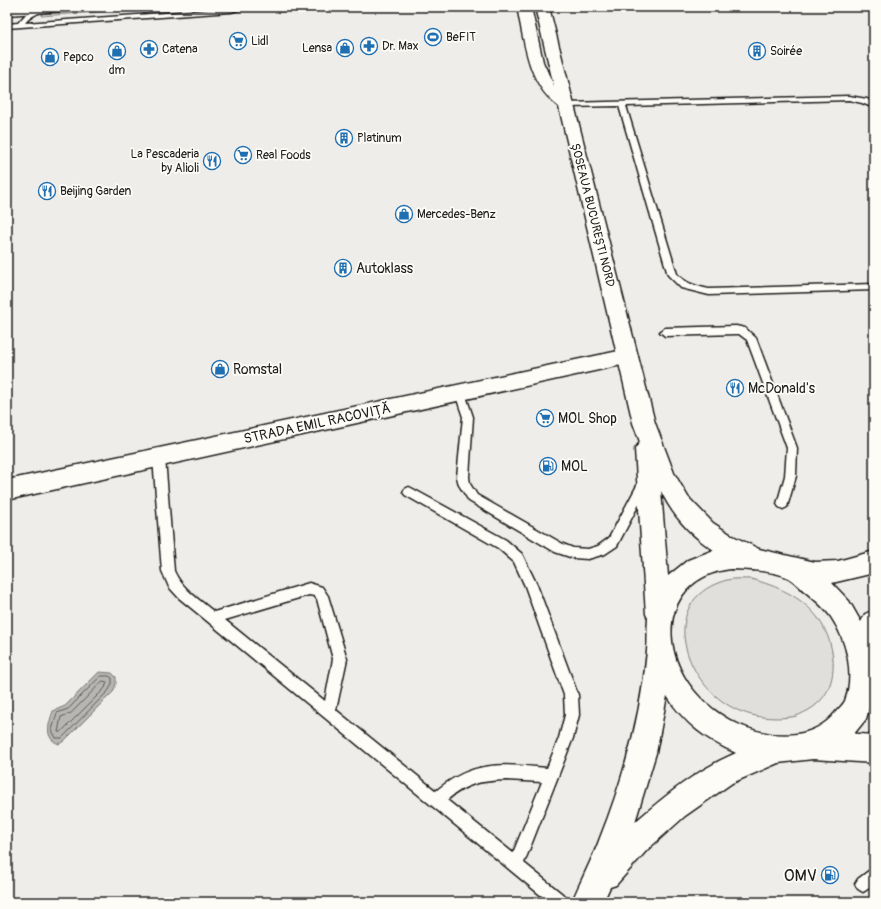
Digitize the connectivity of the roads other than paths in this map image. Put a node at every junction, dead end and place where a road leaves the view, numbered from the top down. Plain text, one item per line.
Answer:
1 (67, 7) edge
2 (246, 7) edge
3 (524, 7) edge
4 (542, 7) edge
5 (42, 8) edge
6 (12, 10) edge
7 (20, 25) junction
8 (7, 26) edge
9 (622, 104) junction
10 (566, 105) junction
11 (874, 106) edge
12 (874, 287) edge
13 (665, 332) dead end
14 (628, 357) junction
15 (460, 393) junction
16 (644, 423) junction
17 (159, 458) junction
18 (648, 476) junction
19 (7, 490) edge
20 (409, 492) dead end
21 (783, 504) dead end
22 (755, 559) junction
23 (874, 562) edge
24 (796, 570) junction
25 (212, 618) junction
26 (659, 622) junction
27 (874, 622) edge
28 (660, 649) junction
29 (866, 678) edge
30 (329, 713) junction
31 (813, 745) junction
32 (777, 749) junction
33 (874, 750) edge
34 (552, 776) junction
35 (436, 800) junction
36 (516, 865) junction
37 (592, 892) edge
38 (561, 902) edge

1 - 5 main road
2 - 7 lane
3 - 10 main road
4 - 10 main road, ȘOSEAUA BUCUREȘTI NORD
5 - 6 main road
5 - 7 lane
7 - 8 lane
9 - 10 lane
9 - 11 lane
9 - 12 lane
10 - 14 main road, ȘOSEAUA BUCUREȘTI NORD
13 - 21 lane
14 - 15 main road, STRADA EMIL RACOVIȚĂ
14 - 16 main road, ȘOSEAUA BUCUREȘTI NORD
15 - 17 main road, STRADA EMIL RACOVIȚĂ
15 - 18 lane
16 - 18 main road, ȘOSEAUA BUCUREȘTI NORD
16 - 22 main road, ȘOSEAUA BUCUREȘTI NORD
17 - 19 main road, STRADA EMIL RACOVIȚĂ
17 - 25 lane
18 - 26 main road, ȘOSEAUA BUCUREȘTI NORD
20 - 34 lane
22 - 24 main road
22 - 26 main road
23 - 24 main road
24 - 29 main road
25 - 30 lane
25 - 30 lane
26 - 28 main road, ȘOSEAUA BUCUREȘTI NORD
27 - 29 main road
28 - 32 main road
28 - 37 main road
29 - 31 main road
30 - 35 lane
31 - 32 main road
31 - 33 main road
32 - 37 main road
34 - 35 lane
34 - 36 lane
35 - 36 lane
36 - 38 lane

